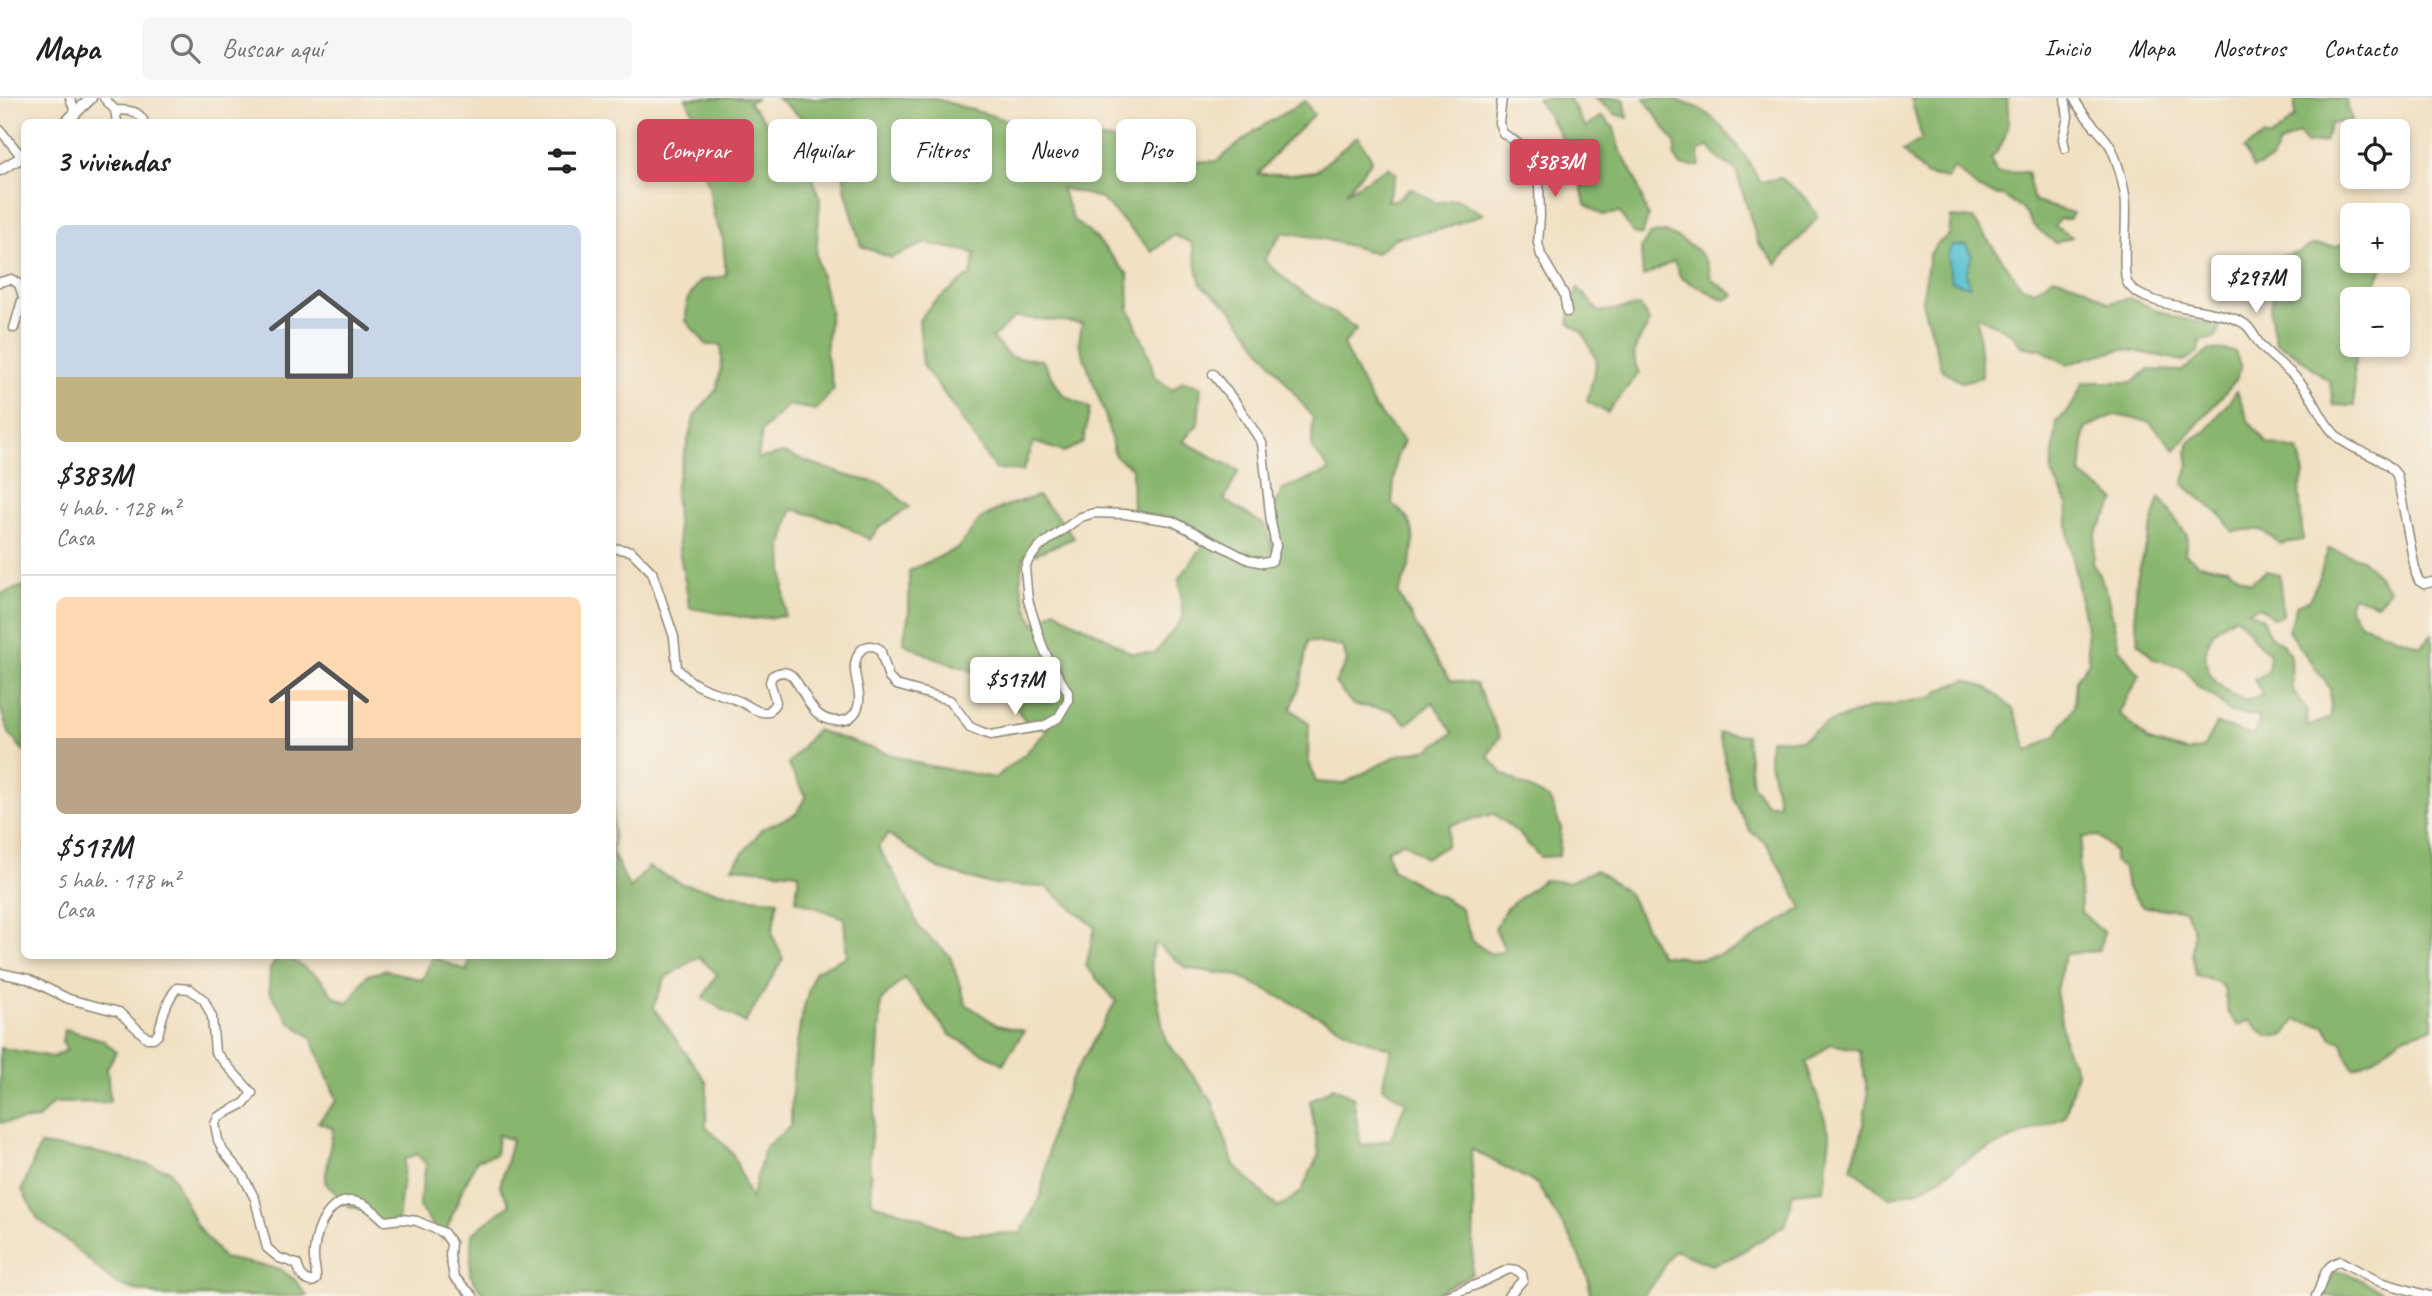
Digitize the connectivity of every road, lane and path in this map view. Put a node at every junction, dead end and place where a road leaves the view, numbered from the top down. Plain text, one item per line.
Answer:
1 (70, 98) edge
2 (91, 98) edge
3 (104, 98) edge
4 (1502, 98) edge
5 (2066, 98) edge
6 (2074, 98) edge
7 (114, 110) junction
8 (70, 119) edge
9 (71, 119) edge
10 (116, 119) edge
11 (142, 119) edge
12 (0, 130) edge
13 (2065, 148) dead end
14 (21, 155) edge
15 (21, 158) edge
16 (0, 170) edge
17 (0, 282) edge
18 (21, 290) edge
19 (21, 304) edge
20 (1567, 312) dead end
21 (14, 328) dead end
22 (1213, 374) dead end
23 (616, 549) edge
24 (2432, 582) edge
25 (0, 974) edge
26 (473, 1296) edge
27 (1447, 1296) edge
28 (1508, 1296) edge
29 (2316, 1296) edge
30 (2430, 1296) edge

1 - 8 street
2 - 9 street
3 - 7 street
4 - 20 street
5 - 13 street
6 - 24 street
7 - 10 street
7 - 11 street
12 - 14 street
15 - 16 street
17 - 18 street
19 - 21 street
22 - 23 street
25 - 26 street
27 - 28 street
29 - 30 street

